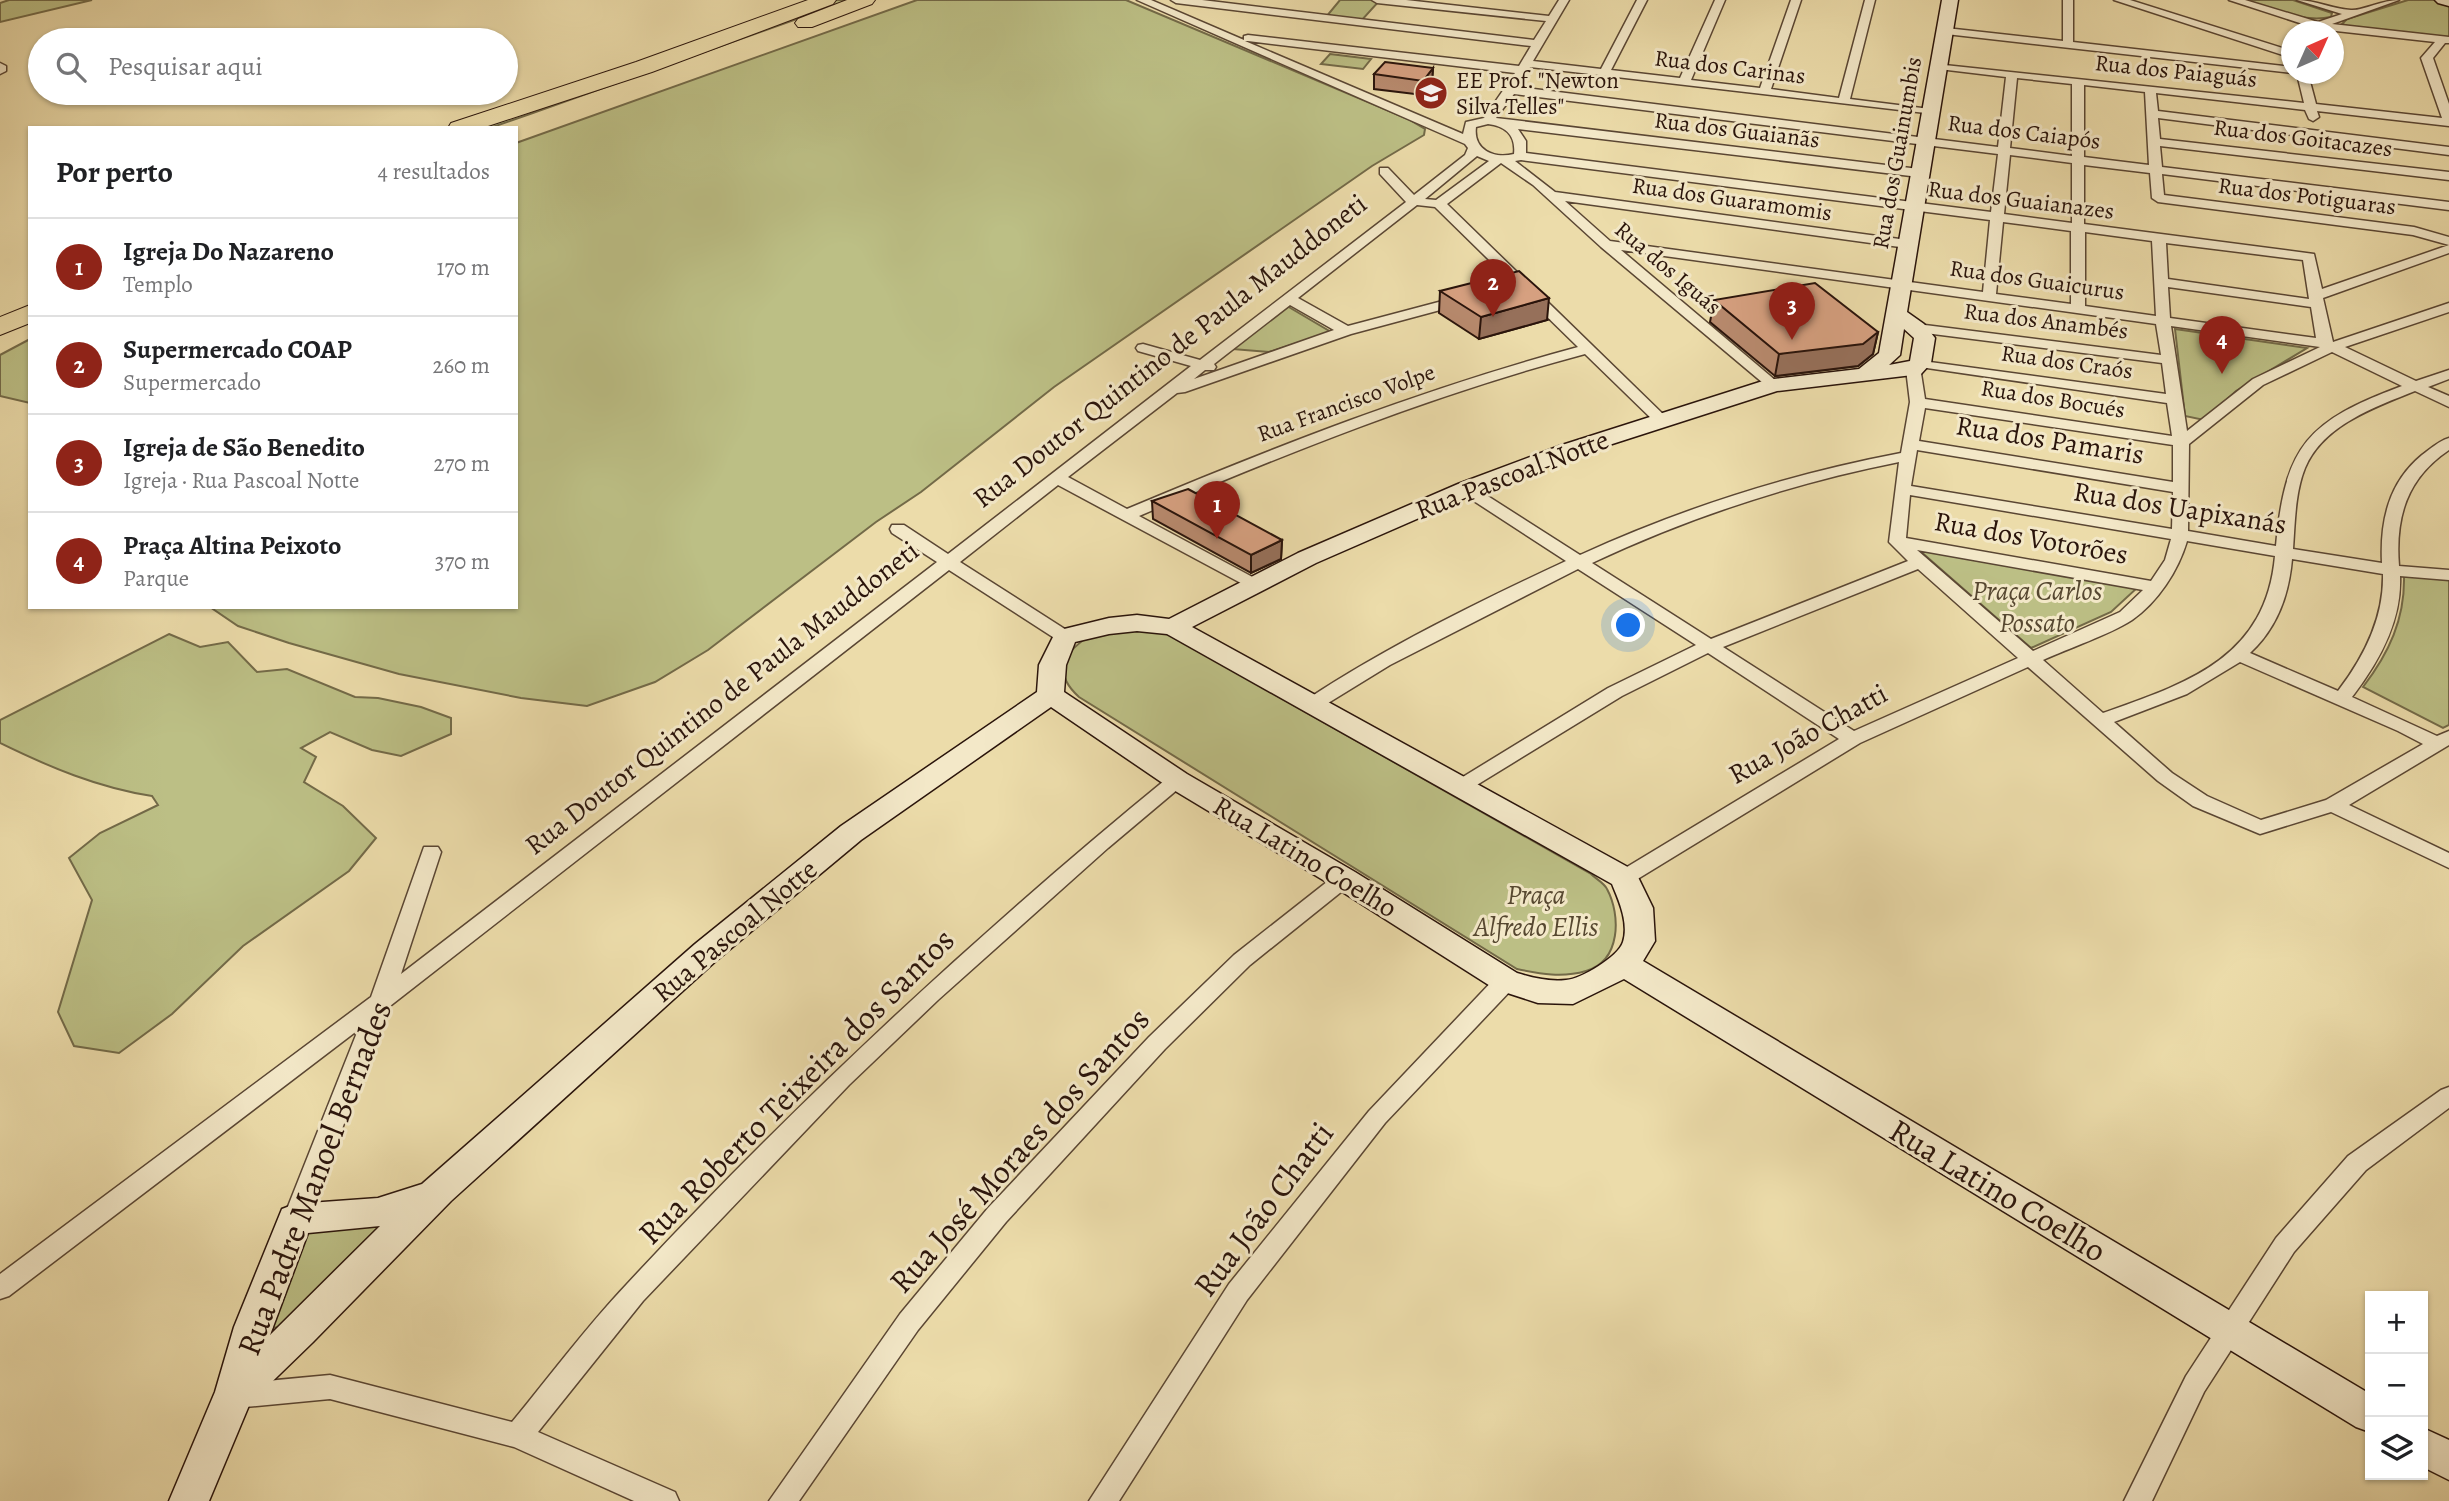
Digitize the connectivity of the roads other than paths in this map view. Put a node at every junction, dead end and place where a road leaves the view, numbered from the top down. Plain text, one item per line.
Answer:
1 (826, 0) edge
2 (865, 0) edge
3 (1176, 0) edge
4 (1377, 0) edge
5 (1564, 0) edge
6 (1642, 0) edge
7 (1720, 0) edge
8 (1796, 0) edge
9 (1870, 0) edge
10 (1950, 0) edge
11 (2068, 0) edge
12 (2119, 0) edge
13 (2234, 0) edge
14 (2302, 0) edge
15 (2393, 0) edge
16 (2443, 0) edge
17 (1147, 1) edge
18 (2449, 1) edge
19 (1257, 11) junction
20 (2351, 13) junction
21 (1247, 19) dead end
22 (1552, 19) junction
23 (2302, 21) edge
24 (2331, 21) edge
25 (1236, 27) dead end
26 (2344, 29) edge
27 (1946, 31) junction
28 (1231, 37) junction
29 (2446, 40) edge
30 (1538, 44) junction
31 (2068, 44) junction
32 (2281, 52) edge
33 (1524, 66) junction
34 (1939, 66) junction
35 (2281, 69) edge
36 (1604, 73) junction
37 (2012, 74) junction
38 (2435, 77) junction
39 (2449, 78) edge
40 (2078, 81) junction
41 (1684, 82) junction
42 (2305, 84) edge
43 (2150, 88) junction
44 (1511, 90) junction
45 (1764, 92) junction
46 (1843, 101) junction
47 (1503, 102) junction
48 (2311, 107) junction
49 (1930, 112) junction
50 (2151, 114) junction
51 (1416, 118) junction
52 (1482, 121) junction
53 (2449, 121) edge
54 (1506, 123) junction
55 (465, 126) edge
56 (513, 126) edge
57 (2317, 135) junction
58 (1927, 141) junction
59 (2153, 142) junction
60 (1471, 144) junction
61 (2005, 151) junction
62 (2449, 151) edge
63 (1510, 158) junction
64 (2076, 159) junction
65 (2154, 169) junction
66 (1384, 171) dead end
67 (1919, 173) junction
68 (2328, 176) junction
69 (2449, 176) edge
70 (1551, 195) junction
71 (1412, 201) junction
72 (1439, 204) junction
73 (1912, 206) junction
74 (2449, 206) edge
75 (1997, 218) junction
76 (2337, 220) junction
77 (2076, 228) junction
78 (2159, 239) junction
79 (2449, 241) edge
80 (1606, 244) junction
81 (1907, 244) junction
82 (2449, 249) edge
83 (2160, 282) junction
84 (1901, 284) junction
85 (28, 291) edge
86 (1484, 294) edge
87 (1989, 297) junction
88 (1288, 298) junction
89 (2316, 300) junction
90 (0, 304) edge
91 (2449, 307) edge
92 (2078, 309) junction
93 (28, 314) edge
94 (1896, 314) junction
95 (2163, 321) junction
96 (0, 327) edge
97 (1917, 328) junction
98 (1346, 331) junction
99 (2329, 345) junction
100 (1143, 348) dead end
101 (1587, 349) junction
102 (1220, 351) junction
103 (1264, 360) junction
104 (2169, 360) junction
105 (1202, 365) junction
106 (1917, 366) junction
107 (1229, 373) junction
108 (1867, 373) junction
109 (2449, 374) edge
110 (1774, 385) junction
111 (2416, 386) junction
112 (1169, 392) junction
113 (2175, 400) junction
114 (1918, 402) junction
115 (2449, 402) edge
116 (1661, 420) junction
117 (2181, 442) junction
118 (2449, 443) edge
119 (1909, 450) junction
120 (1056, 477) junction
121 (2181, 488) junction
122 (1466, 489) junction
123 (1902, 489) junction
124 (1126, 515) junction
125 (898, 529) dead end
126 (2180, 536) junction
127 (1897, 542) junction
128 (2284, 552) junction
129 (949, 559) junction
130 (1920, 562) junction
131 (1580, 563) junction
132 (2391, 570) junction
133 (2449, 575) edge
134 (1252, 584) junction
135 (2156, 587) junction
136 (1173, 626) junction
137 (1065, 637) junction
138 (1709, 646) junction
139 (2239, 655) junction
140 (2031, 659) junction
141 (1051, 695) junction
142 (2341, 699) junction
143 (1313, 704) junction
144 (2100, 720) junction
145 (1853, 738) junction
146 (2442, 740) edge
147 (1177, 780) junction
148 (1460, 786) junction
149 (2333, 805) junction
150 (431, 852) dead end
151 (2449, 861) edge
152 (1624, 878) junction
153 (1344, 879) junction
154 (1625, 965) junction
155 (1506, 981) junction
156 (381, 1001) junction
157 (2449, 1096) edge
158 (438, 1191) junction
159 (295, 1219) junction
160 (0, 1288) edge
161 (2229, 1330) junction
162 (234, 1394) junction
163 (2365, 1412) edge
164 (518, 1436) junction
165 (2428, 1449) edge
166 (2449, 1462) edge
167 (189, 1501) edge
168 (666, 1501) edge
169 (783, 1501) edge
170 (1103, 1501) edge
171 (2138, 1501) edge

1 - 55 highway
2 - 56 highway
3 - 19 street
4 - 22 street
5 - 22 street
6 - 36 street
7 - 41 street
8 - 45 street
9 - 46 street
10 - 27 street, Rua dos Guainumbis
11 - 31 street
12 - 32 street
13 - 23 street
14 - 20 street
15 - 20 street
16 - 18 street
17 - 28 street
19 - 21 street
19 - 30 street
20 - 24 street
22 - 30 street
25 - 28 street
26 - 29 street
27 - 31 street
27 - 34 street, Rua dos Guainumbis
28 - 33 street, Rua dos Carinas
28 - 51 street
29 - 38 street
30 - 33 street
31 - 35 street
33 - 36 street, Rua dos Carinas
33 - 44 street
34 - 37 street, Rua dos Paiaguás
34 - 49 street, Rua dos Guainumbis
36 - 41 street, Rua dos Carinas
37 - 40 street, Rua dos Paiaguás
37 - 61 street
38 - 39 street
38 - 53 street
40 - 43 street, Rua dos Paiaguás
40 - 64 street
41 - 45 street, Rua dos Carinas
42 - 48 street
43 - 48 street, Rua dos Paiaguás
43 - 50 street
44 - 47 street
44 - 58 street, Rua dos Caiapós
45 - 46 street, Rua dos Carinas
46 - 49 street, Rua dos Carinas
47 - 52 street
47 - 54 street
48 - 53 street, Rua dos Paiaguás
48 - 57 street
49 - 58 street, Rua dos Guainumbis
50 - 57 street
50 - 59 street
51 - 52 street
51 - 60 street
52 - 54 street
52 - 60 street
54 - 63 street
54 - 67 street, Rua dos Guaianãs
57 - 62 street
57 - 68 street
58 - 61 street, Rua dos Caiapós
58 - 67 street, Rua dos Guainumbis
59 - 65 street
59 - 68 street, Rua dos Goitacazes
60 - 63 street
60 - 71 street, Rua Doutor Quintino de Paula Mauddoneti
61 - 64 street, Rua dos Caiapós
61 - 75 street
63 - 70 street, Rua dos Iguás
63 - 72 street
63 - 73 street, Rua dos Guaianazes
64 - 65 street, Rua dos Caiapós
64 - 77 street
65 - 68 street, Rua dos Caiapós
65 - 76 street, Rua dos Potiguaras
66 - 71 street
67 - 73 street, Rua dos Guainumbis
68 - 69 street, Rua dos Goitacazes
68 - 74 street, Rua dos Caiapós
68 - 76 street
70 - 80 street, Rua dos Iguás
70 - 81 street, Rua dos Guaramomis
71 - 72 street
71 - 88 street, Rua Doutor Quintino de Paula Mauddoneti
72 - 101 street
73 - 75 street, Rua dos Guaianazes
73 - 81 street, Rua dos Guainumbis
75 - 77 street, Rua dos Guaianazes
75 - 87 street
76 - 79 street, Rua dos Potiguaras
77 - 78 street, Rua dos Guaianazes
77 - 92 street
78 - 83 street, Rua João Chatti
78 - 89 street, Rua dos Guaianazes
80 - 84 street, Rua dos Guaicurus
80 - 110 street, Rua dos Iguás
81 - 84 street, Rua dos Guainumbis
82 - 89 street
83 - 89 street
83 - 95 street, Rua João Chatti
84 - 87 street, Rua dos Guaicurus
84 - 94 street, Rua dos Guainumbis
85 - 90 highway
86 - 98 street
87 - 92 street, Rua dos Guaicurus
88 - 98 street
88 - 102 street, Rua Doutor Quintino de Paula Mauddoneti
89 - 99 street
91 - 99 street
92 - 95 street, Rua dos Guaicurus
93 - 96 highway
94 - 97 street
94 - 108 street, Rua dos Guainumbis
95 - 99 street, Rua dos Guaicurus
95 - 104 street, Rua João Chatti
97 - 104 street, Rua dos Anambés
97 - 106 street
98 - 103 street
99 - 111 street, Rua dos Guaicurus
99 - 117 street
100 - 105 street
101 - 116 street
101 - 124 street, Rua Francisco Volpe
102 - 103 street
102 - 105 street, Rua Doutor Quintino de Paula Mauddoneti
103 - 107 street
104 - 113 street, Rua João Chatti
105 - 107 street
105 - 112 street, Rua Doutor Quintino de Paula Mauddoneti
106 - 108 street
106 - 113 street, Rua dos Craós
106 - 114 street
107 - 112 street
108 - 110 street, Rua Pascoal Notte
109 - 111 street
110 - 116 street, Rua Pascoal Notte
111 - 115 street, Rua dos Guaicurus
111 - 128 street
112 - 120 street, Rua Doutor Quintino de Paula Mauddoneti
113 - 117 street, Rua João Chatti
114 - 117 street, Rua dos Bocués
114 - 119 street
116 - 122 street, Rua Pascoal Notte
117 - 121 street, Rua João Chatti
118 - 132 street
119 - 121 street, Rua dos Pamaris
119 - 123 street
119 - 131 street
120 - 124 street
120 - 129 street, Rua Doutor Quintino de Paula Mauddoneti
121 - 126 street, Rua João Chatti
122 - 131 street
122 - 134 street, Rua Pascoal Notte
123 - 126 street, Rua dos Uapixanás
123 - 127 street
124 - 134 street
125 - 129 street
126 - 128 street, Rua dos Uapixanás
126 - 135 street, Rua João Chatti
127 - 130 street
127 - 135 street, Rua dos Votorões
128 - 132 street, Rua dos Uapixanás
128 - 139 street
129 - 137 street
129 - 156 street, Rua Doutor Quintino de Paula Mauddoneti
130 - 138 street
130 - 140 street
131 - 138 street
131 - 143 street
132 - 133 street, Rua dos Uapixanás
132 - 142 street
134 - 136 street, Rua Pascoal Notte
135 - 140 street, Rua João Chatti
136 - 137 street
136 - 143 street
137 - 141 street
138 - 145 street
138 - 148 street
139 - 142 street
139 - 144 street
140 - 144 street
140 - 145 street, Rua João Chatti
141 - 147 street, Rua Latino Coelho
141 - 158 street, Rua Pascoal Notte
142 - 146 street
143 - 148 street
144 - 149 street
145 - 152 street, Rua João Chatti
146 - 149 street
147 - 153 street, Rua Latino Coelho
147 - 164 street, Rua Roberto Teixeira dos Santos
148 - 152 street
149 - 151 street
150 - 156 street, Rua Padre Manoel Bernades
152 - 154 street
153 - 155 street, Rua Latino Coelho
153 - 169 street, Rua José Moraes dos Santos
154 - 155 street, Rua Latino Coelho
154 - 161 street, Rua Latino Coelho
155 - 170 street, Rua João Chatti
156 - 159 street, Rua Padre Manoel Bernades
156 - 160 street, Rua Doutor Quintino de Paula Mauddoneti
157 - 161 street
158 - 159 street, Rua Pascoal Notte
158 - 162 street, Rua Pascoal Notte
159 - 162 street, Rua Padre Manoel Bernades
161 - 163 street, Rua Latino Coelho
161 - 171 street
162 - 164 street
162 - 167 street, Rua Padre Manoel Bernades
164 - 168 street
165 - 166 street

